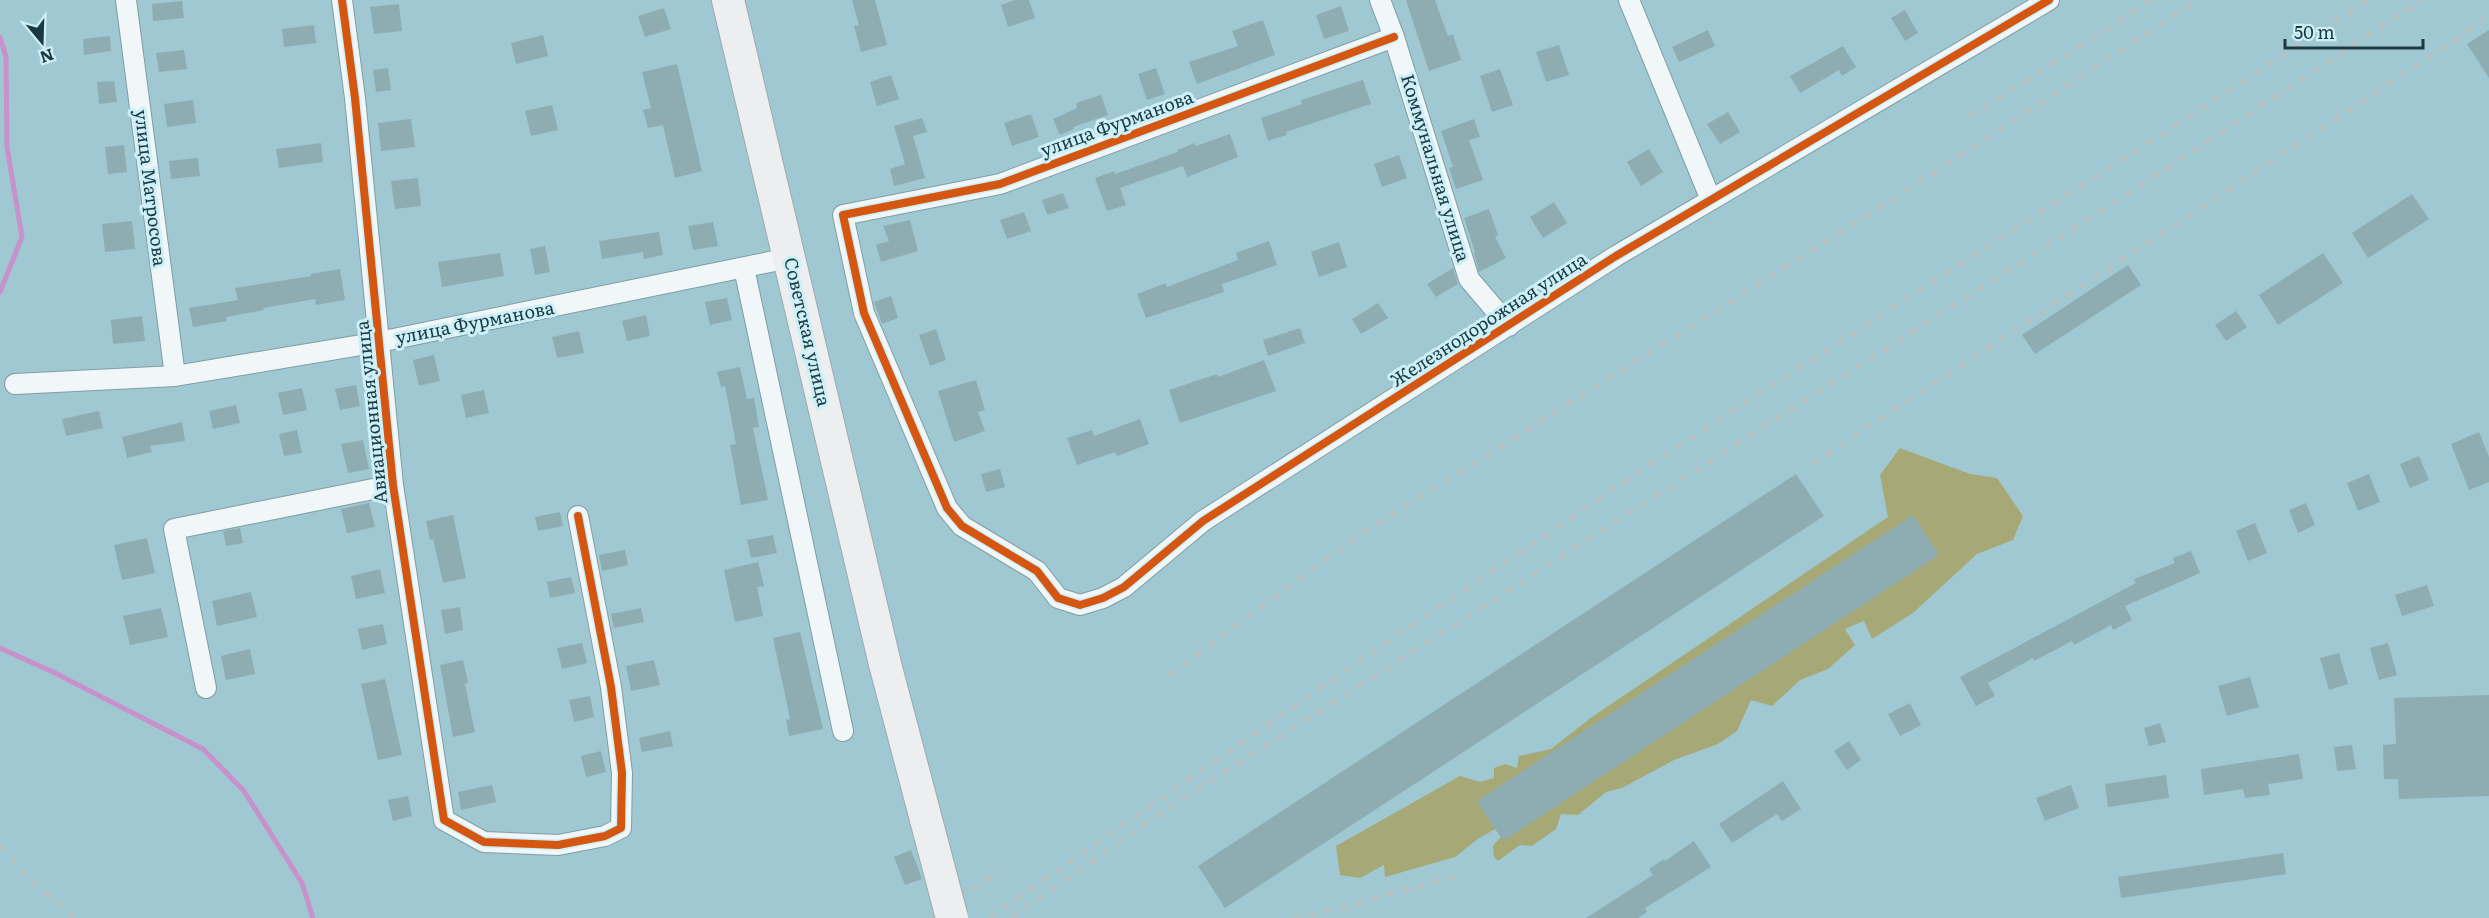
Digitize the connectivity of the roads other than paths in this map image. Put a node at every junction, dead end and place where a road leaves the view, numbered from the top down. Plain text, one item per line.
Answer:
1 (126, 0) edge
2 (342, 0) edge
3 (728, 0) edge
4 (1380, 0) edge
5 (1629, 0) edge
6 (2049, 0) edge
7 (1394, 37) junction
8 (1711, 200) junction
9 (789, 258) junction
10 (744, 268) junction
11 (1509, 326) junction
12 (379, 342) junction
13 (175, 376) junction
14 (15, 384) dead end
15 (393, 485) junction
16 (578, 516) dead end
17 (962, 526) joint
18 (206, 688) dead end
19 (843, 731) dead end
20 (952, 918) edge

1 - 13 street, улица Матросова
2 - 12 street, Авиационная улица
3 - 9 main road, Советская улица
4 - 7 street, Коммунальная улица
5 - 8 street
6 - 8 street, Железнодорожная улица
7 - 11 street, Коммунальная улица
7 - 17 street, улица Фурманова
8 - 11 street, Железнодорожная улица
9 - 10 street, улица Фурманова
9 - 20 main road, Советская улица, bridge
10 - 12 street, улица Фурманова
10 - 19 street
11 - 17 street, Железнодорожная улица
12 - 13 street, улица Фурманова
12 - 15 street, Авиационная улица
13 - 14 street, улица Фурманова
15 - 16 street, Авиационная улица
15 - 18 street

